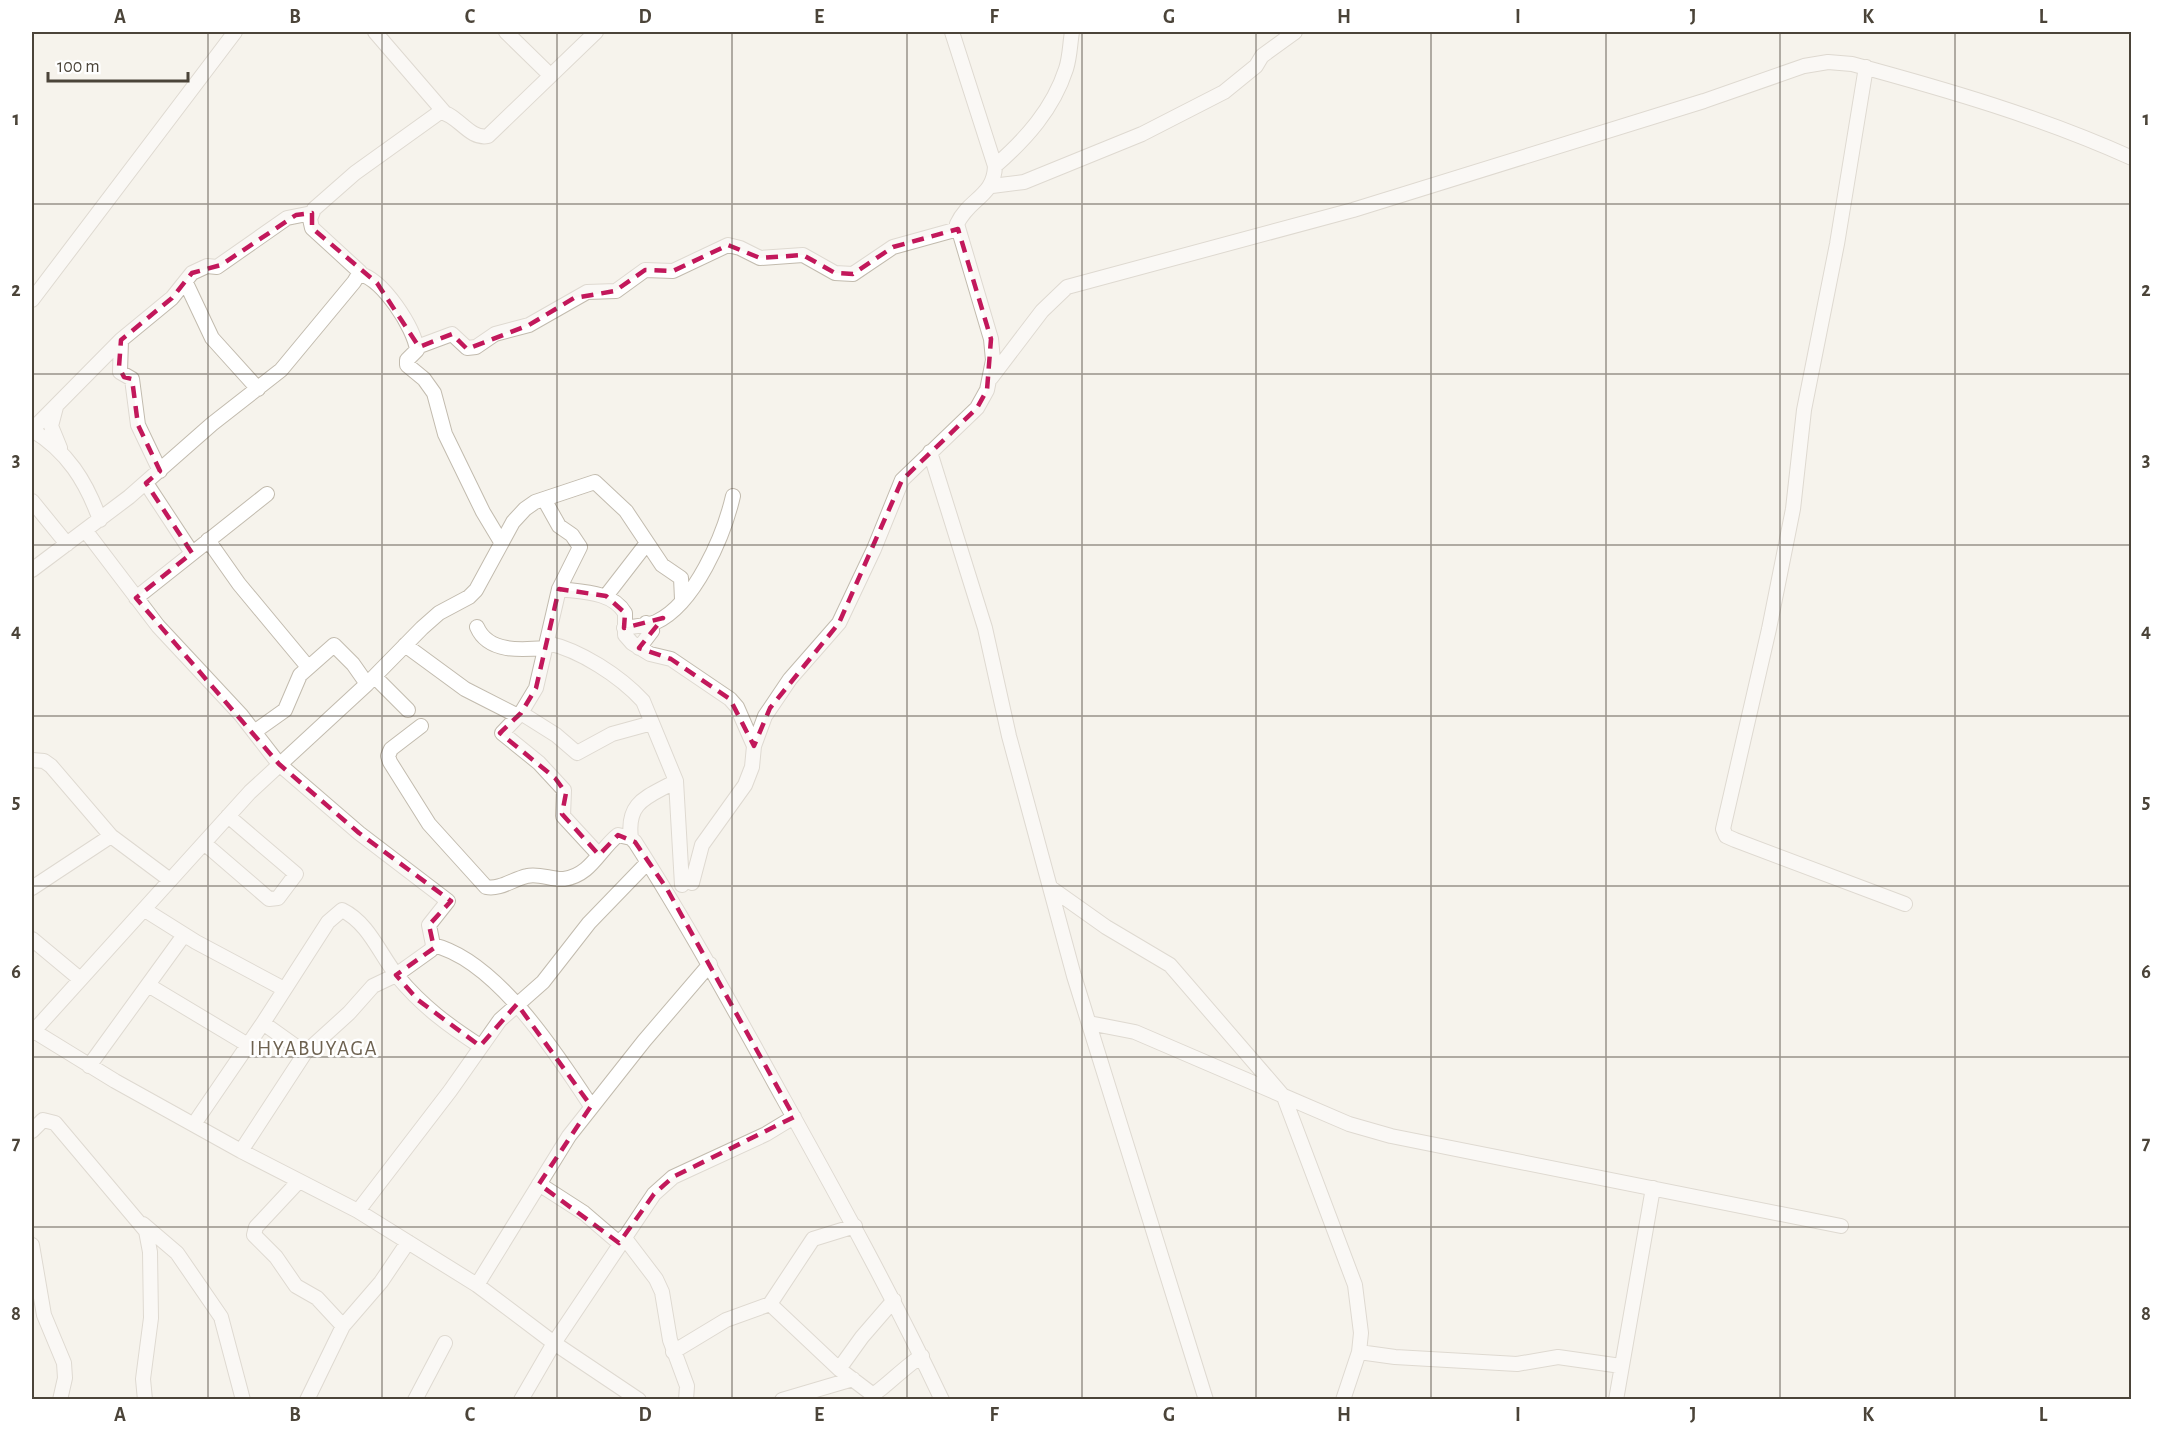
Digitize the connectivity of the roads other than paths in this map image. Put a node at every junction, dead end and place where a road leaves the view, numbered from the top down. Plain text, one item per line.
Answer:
1 (235, 32) edge
2 (375, 32) edge
3 (506, 32) edge
4 (596, 32) edge
5 (951, 32) edge
6 (1072, 32) edge
7 (1295, 32) edge
8 (1866, 67) junction
9 (550, 75) junction
10 (444, 112) junction
11 (2132, 158) edge
12 (995, 166) junction
13 (992, 186) junction
14 (312, 213) junction
15 (958, 229) junction
16 (360, 274) junction
17 (186, 283) junction
18 (32, 300) edge
19 (121, 340) junction
20 (417, 347) junction
21 (990, 378) junction
22 (258, 389) junction
23 (57, 404) junction
24 (32, 430) edge
25 (61, 450) junction
26 (930, 452) junction
27 (160, 471) junction
28 (146, 483) junction
29 (267, 494) dead end
30 (733, 496) dead end
31 (32, 501) edge
32 (545, 501) junction
33 (100, 520) junction
34 (85, 530) junction
35 (208, 540) junction
36 (501, 542) junction
37 (647, 543) junction
38 (67, 544) junction
39 (192, 553) junction
40 (32, 570) edge
41 (558, 589) junction
42 (606, 596) junction
43 (136, 598) junction
44 (682, 599) junction
45 (646, 623) junction
46 (477, 627) dead end
47 (624, 628) junction
48 (405, 645) junction
49 (546, 645) junction
50 (639, 648) junction
51 (308, 667) junction
52 (371, 681) junction
53 (408, 710) dead end
54 (519, 714) junction
55 (651, 723) junction
56 (421, 726) dead end
57 (254, 732) junction
58 (754, 746) junction
59 (32, 760) edge
60 (279, 764) junction
61 (676, 781) junction
62 (228, 816) junction
63 (111, 836) junction
64 (630, 838) junction
65 (204, 843) junction
66 (599, 855) junction
67 (647, 863) junction
68 (170, 880) junction
69 (32, 888) edge
70 (1051, 888) junction
71 (1905, 904) dead end
72 (145, 910) junction
73 (184, 935) junction
74 (32, 939) edge
75 (433, 945) junction
76 (710, 964) junction
77 (396, 975) junction
78 (80, 979) junction
79 (148, 985) junction
80 (284, 989) junction
81 (517, 1004) junction
82 (263, 1023) junction
83 (1089, 1023) junction
84 (32, 1031) edge
85 (248, 1045) junction
86 (480, 1046) junction
87 (305, 1053) junction
88 (89, 1066) junction
89 (1284, 1097) junction
90 (591, 1106) junction
91 (794, 1117) junction
92 (194, 1124) junction
93 (32, 1131) edge
94 (241, 1151) junction
95 (299, 1181) junction
96 (539, 1184) junction
97 (1653, 1188) junction
98 (358, 1211) junction
99 (139, 1221) junction
100 (855, 1226) junction
101 (1841, 1226) dead end
102 (621, 1240) junction
103 (408, 1242) junction
104 (32, 1245) edge
105 (477, 1285) junction
106 (894, 1300) junction
107 (771, 1304) junction
108 (343, 1326) junction
109 (446, 1342) dead end
110 (554, 1343) junction
111 (673, 1352) junction
112 (1359, 1352) junction
113 (921, 1356) junction
114 (1621, 1366) junction
115 (839, 1369) junction
116 (853, 1379) junction
117 (630, 1397) edge
118 (60, 1400) edge
119 (145, 1400) edge
120 (243, 1400) edge
121 (307, 1400) edge
122 (415, 1400) edge
123 (521, 1400) edge
124 (686, 1400) edge
125 (782, 1400) edge
126 (942, 1400) edge
127 (1206, 1400) edge
128 (1343, 1400) edge
129 (1616, 1400) edge

1 - 18 street
2 - 10 street
3 - 9 street
4 - 9 street
5 - 12 street
6 - 12 street
7 - 13 street
8 - 11 street
8 - 21 street
8 - 71 street
9 - 10 street
10 - 14 street
12 - 13 street
13 - 15 street
14 - 16 street
14 - 17 street
15 - 20 street
15 - 21 street
16 - 20 street
16 - 22 street
17 - 19 street
17 - 22 street
19 - 23 street
19 - 27 street
20 - 36 street
21 - 26 street
22 - 27 street
23 - 24 street
23 - 25 street
24 - 25 street
25 - 33 street
26 - 58 street
26 - 70 street
27 - 28 street
28 - 33 street
28 - 39 street
29 - 35 street
30 - 44 street
31 - 38 street
32 - 36 street
32 - 37 street
32 - 41 street
33 - 34 street
34 - 38 street
34 - 43 street
35 - 39 street
35 - 51 street
36 - 48 street
37 - 42 street
37 - 44 street
38 - 40 street
39 - 43 street
41 - 42 street
41 - 49 street
42 - 47 street
43 - 57 street
44 - 45 street
45 - 47 street
45 - 50 street
46 - 49 street
47 - 50 street
48 - 52 street
48 - 54 street
49 - 54 street
49 - 55 street
50 - 58 street
51 - 52 street
51 - 57 street
52 - 53 street
52 - 60 street
54 - 55 street
54 - 66 street
55 - 61 street
56 - 66 street
57 - 60 street
58 - 61 street
59 - 63 street
60 - 62 street
60 - 75 street
61 - 64 street
62 - 65 street
62 - 65 street
63 - 68 street
63 - 69 street
64 - 66 street
64 - 67 street
65 - 68 street
67 - 76 street
67 - 81 street
68 - 72 street
70 - 83 street
70 - 89 street
72 - 73 street
72 - 78 street
73 - 79 street
73 - 80 street
74 - 78 street
75 - 77 street
75 - 81 street
76 - 90 street
76 - 91 street
77 - 80 street
77 - 86 street
77 - 87 street
78 - 84 street
79 - 85 street
79 - 88 street
80 - 82 street
81 - 86 street
81 - 90 street
82 - 85 street
82 - 87 street
83 - 89 street
83 - 127 street
84 - 88 street
85 - 92 street
86 - 98 street
87 - 94 street
88 - 92 street
89 - 97 street
89 - 112 street
90 - 96 street
91 - 100 street
91 - 102 street
92 - 94 street
93 - 99 street
94 - 95 street
95 - 98 street
95 - 108 street
96 - 102 street
96 - 105 street
97 - 101 street
97 - 114 street
98 - 103 street
99 - 119 street
99 - 120 street
100 - 106 street
100 - 107 street
102 - 110 street
102 - 111 street
103 - 105 street
103 - 108 street
104 - 118 street
105 - 110 street
106 - 113 street
106 - 115 street
107 - 111 street
107 - 115 street
108 - 121 street
109 - 122 street
110 - 117 street
110 - 123 street
111 - 124 street
112 - 114 street
112 - 128 street
113 - 116 street
113 - 126 street
114 - 129 street
115 - 116 street
116 - 125 street

